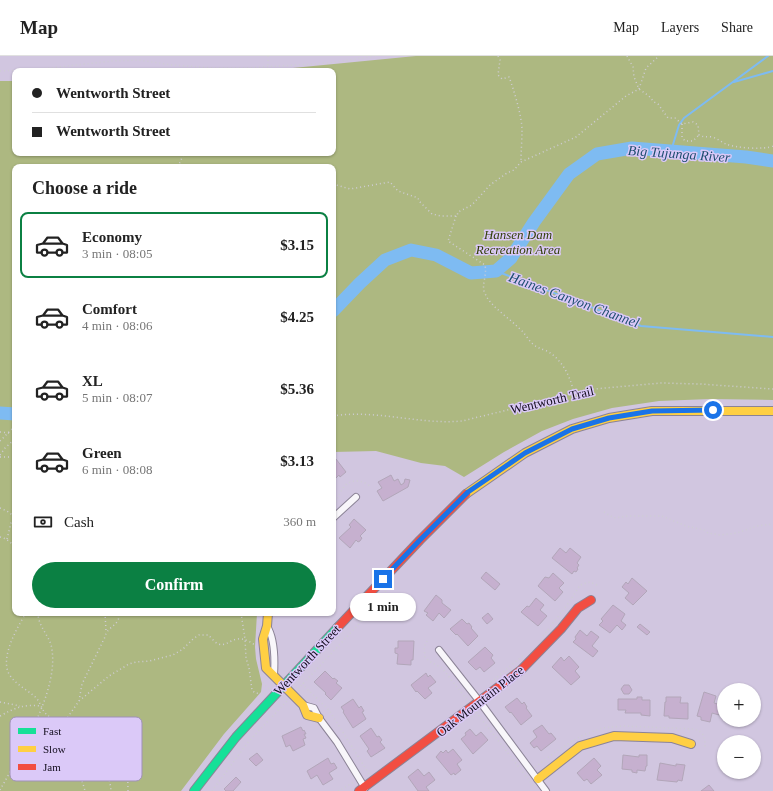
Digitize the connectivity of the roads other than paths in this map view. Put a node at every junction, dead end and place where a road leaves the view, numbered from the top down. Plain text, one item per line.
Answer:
1 (773, 411) edge
2 (356, 496) dead end
3 (336, 515) edge
4 (591, 600) dead end
5 (268, 616) edge
6 (267, 626) junction
7 (273, 647) junction
8 (260, 648) junction
9 (439, 650) dead end
10 (274, 675) junction
11 (284, 685) junction
12 (480, 702) junction
13 (319, 718) joint
14 (691, 744) dead end
15 (538, 779) junction
16 (362, 789) edge
17 (194, 791) edge
18 (546, 791) edge

1 - 11 main road, Wentworth Street
2 - 3 street
4 - 12 main road, Oak Mountain Place
5 - 6 main road
6 - 7 street
6 - 8 main road
7 - 8 street
7 - 10 street
8 - 10 main road
9 - 12 street
10 - 11 main road
11 - 13 main road
11 - 17 main road, Wentworth Street
12 - 15 street
12 - 16 main road, Oak Mountain Place
13 - 16 street
14 - 15 main road
15 - 18 street

